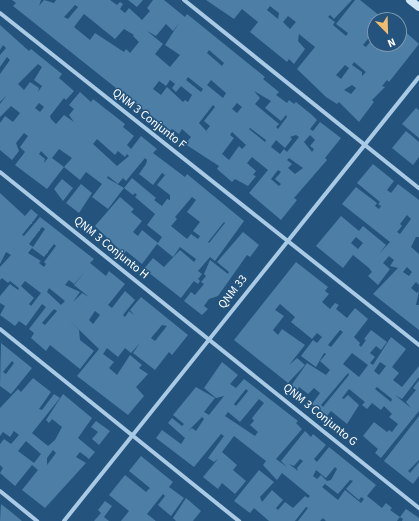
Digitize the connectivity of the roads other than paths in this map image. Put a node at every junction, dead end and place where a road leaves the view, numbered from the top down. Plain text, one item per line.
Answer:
1 (184, 0) edge
2 (410, 0) edge
3 (419, 7) edge
4 (0, 13) edge
5 (419, 77) edge
6 (363, 144) junction
7 (0, 172) edge
8 (419, 188) edge
9 (287, 240) junction
10 (0, 329) edge
11 (209, 339) junction
12 (419, 345) edge
13 (133, 437) junction
14 (0, 491) edge
15 (419, 508) edge
16 (37, 521) edge
17 (64, 521) edge
18 (239, 521) edge

1 - 6 street
2 - 3 main road
4 - 9 street, QNM 3 Conjunto F
5 - 6 street, QNM 33
6 - 8 street
6 - 9 street, QNM 33
7 - 11 street, QNM 3 Conjunto H
9 - 11 street, QNM 33
9 - 12 street, QNM 3 Conjunto F
10 - 13 street
11 - 13 street, QNM 33
11 - 15 street, QNM 3 Conjunto G
13 - 17 street, QNM 33
13 - 18 street
14 - 16 street

